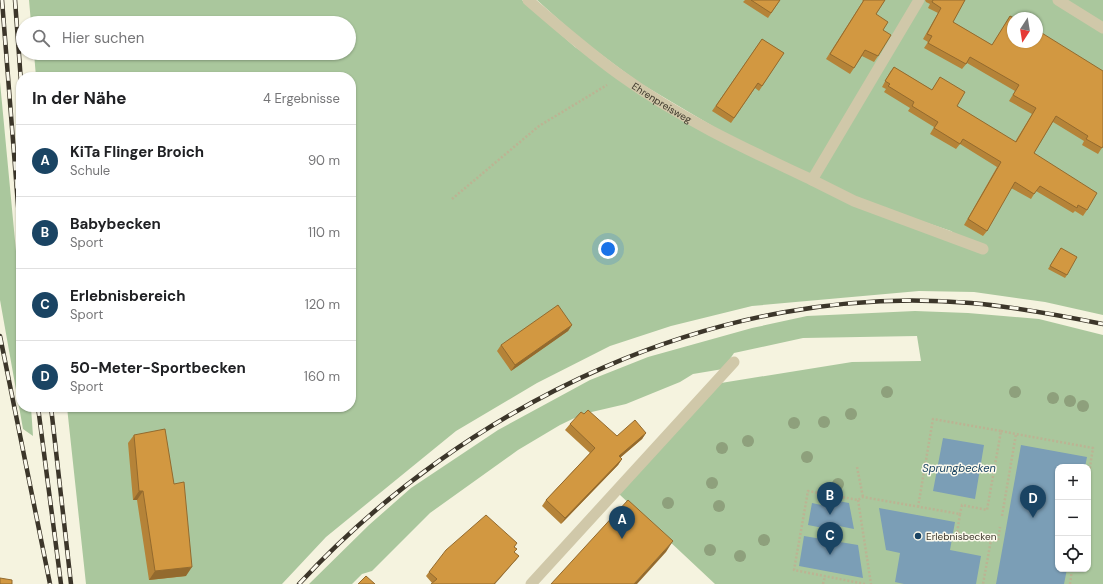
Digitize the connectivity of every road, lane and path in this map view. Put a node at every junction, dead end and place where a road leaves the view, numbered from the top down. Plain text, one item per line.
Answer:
1 (528, 0) edge
2 (919, 0) edge
3 (1058, 0) edge
4 (1103, 28) edge
5 (621, 76) junction
6 (812, 180) junction
7 (452, 199) dead end
8 (983, 249) dead end
9 (734, 362) dead end
10 (1001, 431) junction
11 (1016, 434) junction
12 (1090, 464) edge
13 (857, 467) dead end
14 (863, 497) junction
15 (858, 500) junction
16 (918, 507) junction
17 (960, 514) junction
18 (1002, 516) dead end
19 (1000, 527) dead end
20 (991, 540) junction
21 (1072, 572) edge
22 (824, 576) junction
23 (531, 584) edge
24 (823, 584) edge
25 (865, 584) edge
26 (871, 584) edge
27 (984, 584) edge
28 (1070, 584) edge

1 - 5 street, Ehrenpreisweg
2 - 6 street
3 - 4 street
5 - 6 street, Ehrenpreisweg
5 - 7 path
6 - 8 street, Ehrenpreisweg
9 - 23 street
10 - 11 path
10 - 16 path
10 - 17 path
11 - 12 path
11 - 18 path
13 - 14 path
14 - 15 path
14 - 16 path
15 - 22 path
15 - 26 path
16 - 17 path
17 - 20 path
19 - 20 path
20 - 27 path
21 - 28 path
22 - 24 path
22 - 25 path

